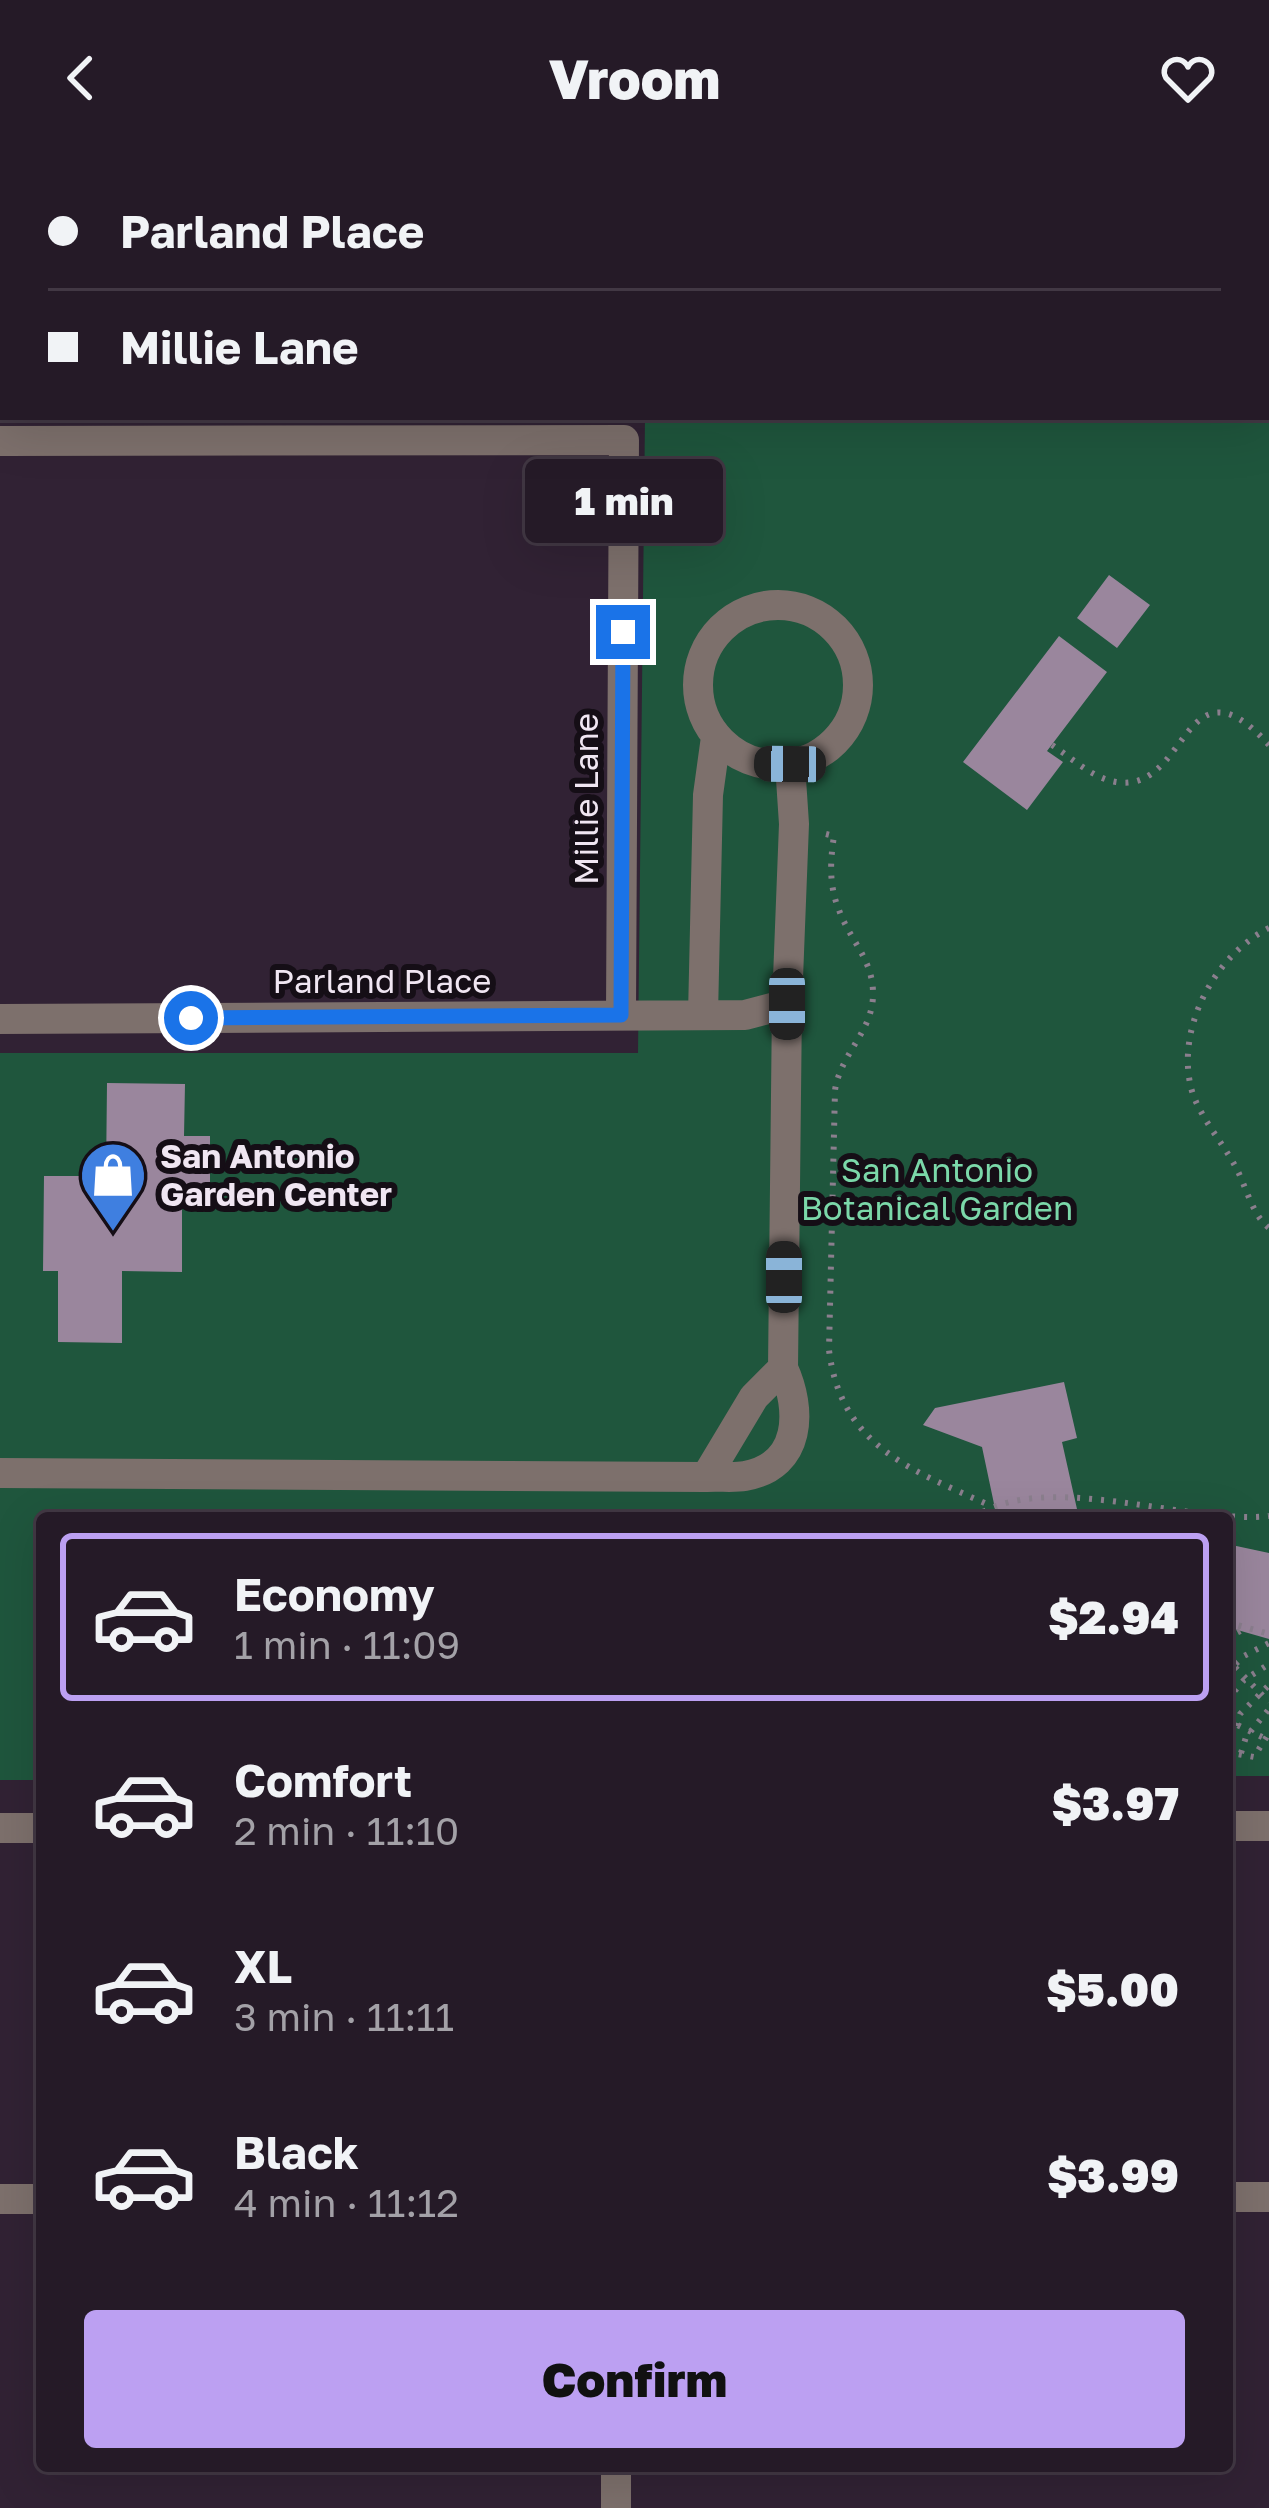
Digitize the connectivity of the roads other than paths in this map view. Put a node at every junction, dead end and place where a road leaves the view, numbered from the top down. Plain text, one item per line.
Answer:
1 (0, 441) edge
2 (716, 736) junction
3 (790, 764) junction
4 (787, 1004) junction
5 (621, 1015) junction
6 (703, 1015) junction
7 (0, 1019) edge
8 (783, 1368) junction
9 (0, 1474) edge
10 (706, 1477) junction
11 (1233, 1826) edge
12 (1269, 1826) edge
13 (0, 1828) edge
14 (36, 1828) edge
15 (1269, 2197) edge
16 (1233, 2198) edge
17 (0, 2199) edge
18 (36, 2199) edge
19 (616, 2472) edge
20 (616, 2508) edge

1 - 5 street, Millie Lane
2 - 3 street
2 - 3 street
2 - 6 street
3 - 4 street
4 - 6 street, Parland Place
4 - 8 street
5 - 6 street, Parland Place
5 - 7 street, Parland Place
8 - 10 street
8 - 10 street
9 - 10 street
11 - 12 street
13 - 14 street
15 - 16 street
17 - 18 street
19 - 20 street

